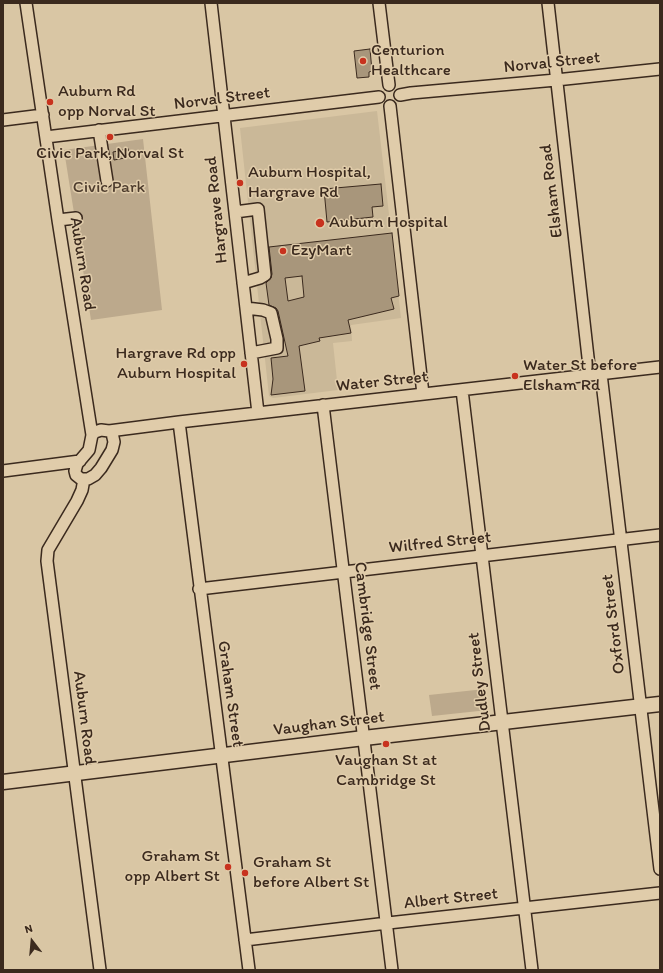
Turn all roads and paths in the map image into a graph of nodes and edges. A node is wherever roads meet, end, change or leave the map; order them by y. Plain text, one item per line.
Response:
1 (26, 3) edge
2 (211, 3) edge
3 (379, 3) edge
4 (548, 3) edge
5 (660, 69) edge
6 (556, 80) junction
7 (388, 85) junction
8 (400, 95) junction
9 (379, 97) junction
10 (390, 106) junction
11 (43, 115) junction
12 (224, 116) junction
13 (3, 120) edge
14 (99, 130) junction
15 (46, 137) junction
16 (106, 181) dead end
17 (235, 212) junction
18 (76, 218) dead end
19 (58, 220) junction
20 (243, 283) junction
21 (246, 308) junction
22 (251, 353) junction
23 (660, 367) edge
24 (595, 375) junction
25 (462, 390) junction
26 (424, 394) junction
27 (323, 405) junction
28 (258, 413) junction
29 (179, 422) junction
30 (108, 431) junction
31 (92, 435) junction
32 (80, 461) junction
33 (3, 471) edge
34 (84, 480) junction
35 (660, 535) edge
36 (621, 539) junction
37 (482, 556) junction
38 (344, 571) junction
39 (199, 589) junction
40 (660, 704) edge
41 (641, 706) junction
42 (502, 722) junction
43 (364, 738) junction
44 (221, 755) junction
45 (74, 774) junction
46 (3, 782) edge
47 (660, 869) edge
48 (660, 893) edge
49 (524, 908) junction
50 (386, 923) junction
51 (245, 940) junction
52 (100, 970) edge
53 (249, 970) edge
54 (392, 970) edge
55 (532, 970) edge

1 - 11 street, Auburn Road
2 - 12 street, Hargrave Road
3 - 7 street
4 - 6 street, Elsham Road
5 - 6 street, Norval Street
6 - 8 street, Norval Street
6 - 24 street, Elsham Road
7 - 8 street
7 - 9 street
8 - 10 street
9 - 10 street
9 - 12 street, Norval Street
10 - 26 street
11 - 13 street
11 - 15 street, Auburn Road
12 - 14 street, Norval Street
12 - 17 street, Hargrave Road
14 - 15 street, Norval Street
14 - 16 street
15 - 19 street, Auburn Road
17 - 20 street, Hargrave Road
17 - 20 street
18 - 19 street
19 - 31 street, Auburn Road
20 - 21 street, Hargrave Road
21 - 22 street, Hargrave Road
21 - 22 street
22 - 28 street, Hargrave Road
23 - 24 street, Water Street
24 - 25 street, Water Street
24 - 36 street, Oxford Street
25 - 26 street, Water Street
25 - 37 street, Dudley Street
26 - 27 street, Water Street
27 - 28 street, Water Street
27 - 38 street, Cambridge Street
28 - 29 street, Water Street
29 - 30 street, Water Street
29 - 39 street, Graham Street
30 - 31 street, Water Street
30 - 34 street
31 - 32 street
32 - 33 street
32 - 34 street
34 - 45 street, Auburn Road
35 - 36 street, Wilfred Street
36 - 37 street, Wilfred Street
36 - 41 street, Oxford Street
37 - 38 street, Wilfred Street
37 - 42 street, Dudley Street
38 - 39 street, Wilfred Street
38 - 43 street, Cambridge Street
39 - 44 street, Graham Street
40 - 41 main road, Vaughan Street
41 - 42 main road, Vaughan Street
41 - 47 street, Oxford Street
42 - 43 main road, Vaughan Street
42 - 49 street, Dudley Street
43 - 44 main road, Vaughan Street
43 - 50 street, Cambridge Street
44 - 45 main road, Vaughan Street
44 - 51 street, Graham Street
45 - 46 main road, Vaughan Street
45 - 52 street, Auburn Road
48 - 49 street, Albert Street
49 - 50 street, Albert Street
49 - 55 street, Dudley Street
50 - 51 street, Albert Street
50 - 54 street, Cambridge Street
51 - 53 street, Graham Street

